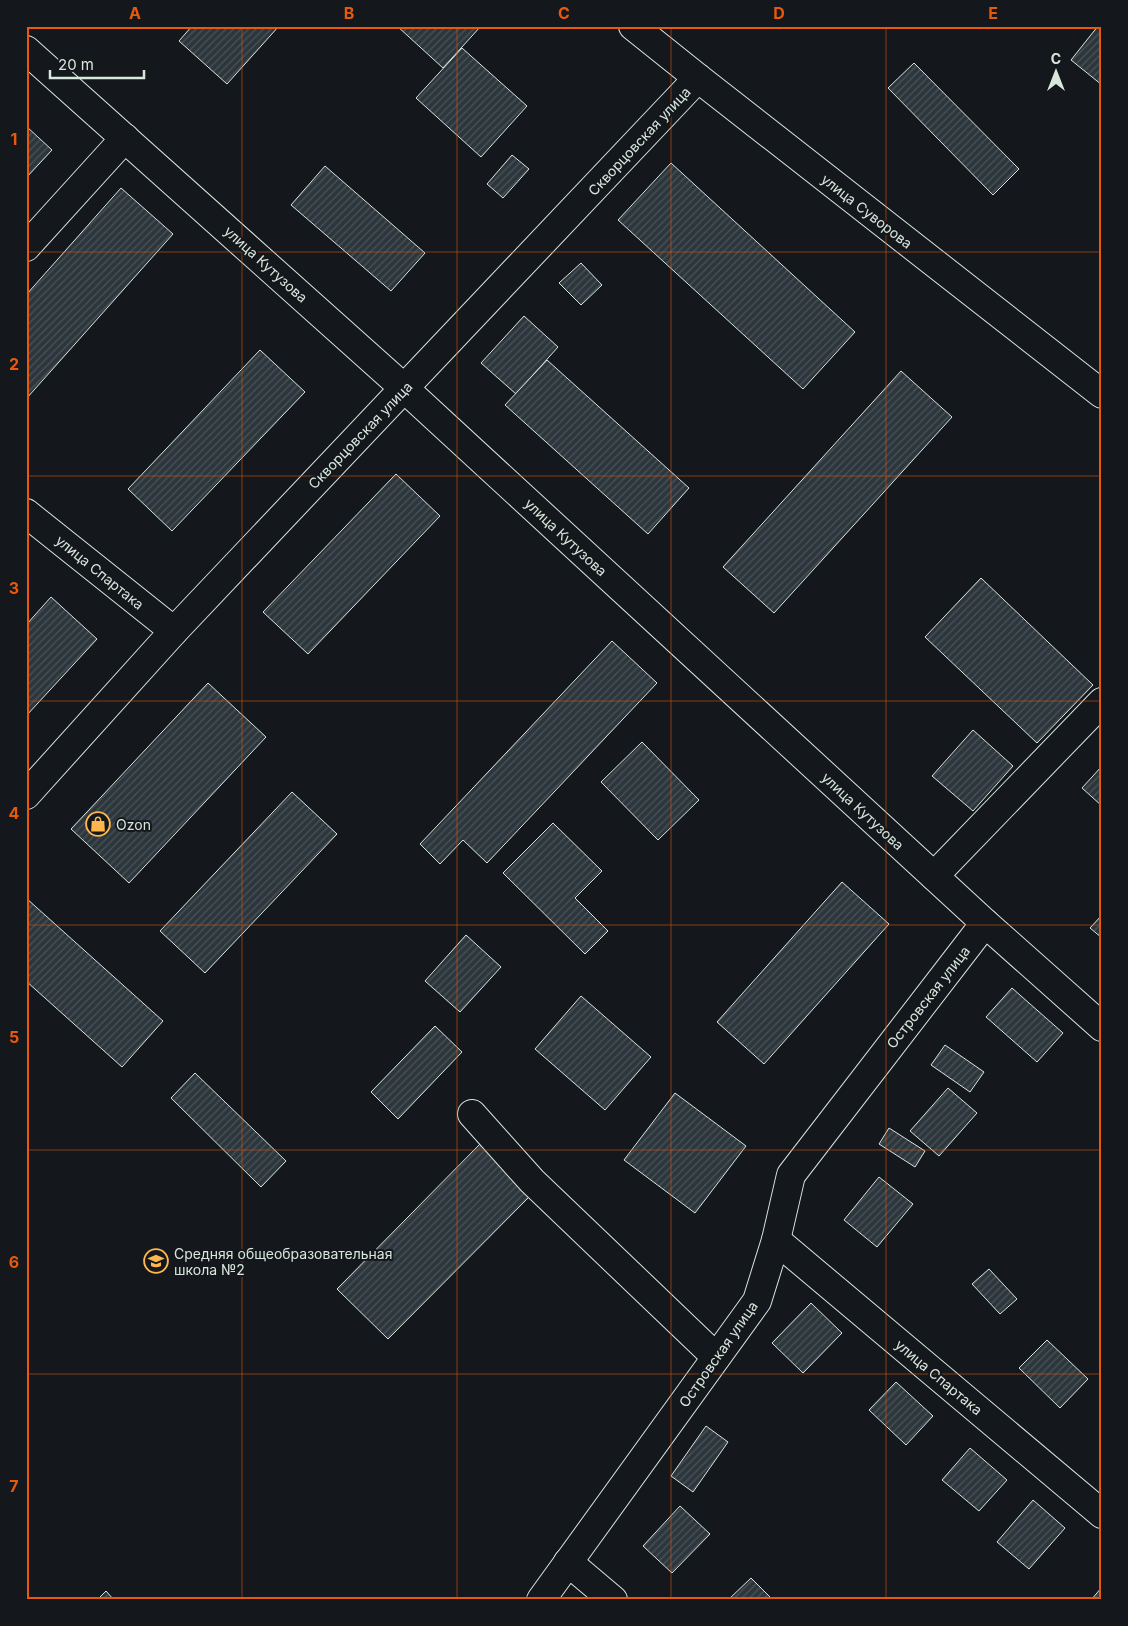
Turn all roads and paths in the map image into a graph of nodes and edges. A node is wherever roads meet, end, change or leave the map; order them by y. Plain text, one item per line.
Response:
1 (633, 26) edge
2 (26, 50) edge
3 (698, 78) junction
4 (125, 138) junction
5 (26, 247) edge
6 (405, 389) junction
7 (1102, 394) edge
8 (26, 513) edge
9 (174, 631) junction
10 (1102, 702) edge
11 (26, 795) edge
12 (934, 876) junction
13 (985, 923) junction
14 (1102, 1026) edge
15 (472, 1114) dead end
16 (776, 1240) junction
17 (716, 1358) junction
18 (1102, 1514) edge
19 (568, 1562) junction
20 (541, 1600) edge
21 (613, 1600) edge

1 - 3 street, улица Суворова
2 - 4 street, улица Кутузова
3 - 6 street, Скворцовская улица
3 - 7 street, улица Суворова
4 - 5 street
4 - 6 street, улица Кутузова
6 - 9 street, Скворцовская улица
6 - 12 street, улица Кутузова
8 - 9 street, улица Спартака
9 - 11 street, Скворцовская улица
10 - 12 street
12 - 13 street, улица Кутузова
13 - 14 street, улица Кутузова
13 - 16 street, Островская улица
15 - 17 street
16 - 17 street, Островская улица
16 - 18 street, улица Спартака
17 - 19 street, Островская улица
19 - 20 street, Островская улица
19 - 21 street

